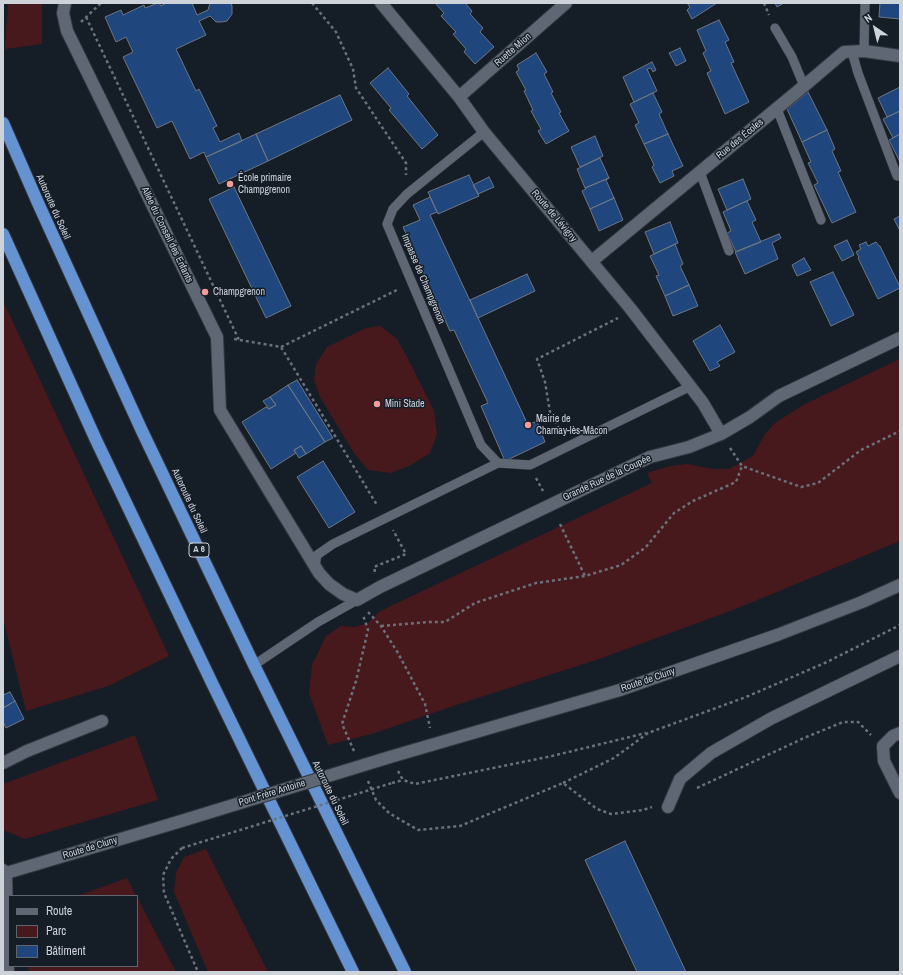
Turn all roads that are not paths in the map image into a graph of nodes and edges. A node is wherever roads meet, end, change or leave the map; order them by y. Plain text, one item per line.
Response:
1 (65, 3) edge
2 (381, 3) edge
3 (566, 3) edge
4 (865, 3) edge
5 (775, 28) dead end
6 (864, 51) junction
7 (852, 52) junction
8 (900, 56) edge
9 (804, 86) junction
10 (460, 97) junction
11 (777, 109) junction
12 (3, 122) edge
13 (484, 132) junction
14 (700, 172) junction
15 (897, 176) dead end
16 (821, 220) dead end
17 (3, 234) edge
18 (729, 251) dead end
19 (592, 261) junction
20 (900, 338) edge
21 (691, 386) junction
22 (720, 434) junction
23 (498, 463) junction
24 (315, 566) junction
25 (900, 585) edge
26 (356, 600) junction
27 (900, 656) edge
28 (254, 665) junction
29 (102, 721) dead end
30 (900, 733) edge
31 (390, 757) joint
32 (3, 763) edge
33 (900, 793) edge
34 (670, 803) road end
35 (178, 822) joint
36 (4, 873) edge
37 (8, 972) edge
38 (353, 972) edge
39 (405, 972) edge

1 - 24 street, Allée du Conseil des Enfants
2 - 10 street, Route de Lévigny
3 - 10 street, Ruette Mion
4 - 6 lane
5 - 9 lane
6 - 7 street, Rue des Écoles
6 - 8 street, Rue des Écoles
7 - 9 street, Rue des Écoles
7 - 15 lane
9 - 11 street, Rue des Écoles
10 - 13 street, Route de Lévigny
11 - 14 street, Rue des Écoles
11 - 16 lane
12 - 28 highway, Autoroute du Soleil / A 6
13 - 19 street, Route de Lévigny
13 - 23 lane, Impasse de Champgrenon
14 - 18 lane
14 - 19 street, Rue des Écoles
17 - 38 highway
19 - 21 street, Route de Lévigny
20 - 22 street, Grande Rue de la Coupée
21 - 22 street, Route de Lévigny
21 - 23 lane
22 - 26 street, Grande Rue de la Coupée
23 - 24 lane
24 - 26 street, Allée du Conseil des Enfants
25 - 31 street, Route de Cluny
26 - 28 lane
27 - 34 street
28 - 39 highway, Autoroute du Soleil / A 6
29 - 32 street
30 - 33 street
31 - 35 street, Pont Frère Antoine, bridge
35 - 36 street, Route de Cluny
36 - 37 street

